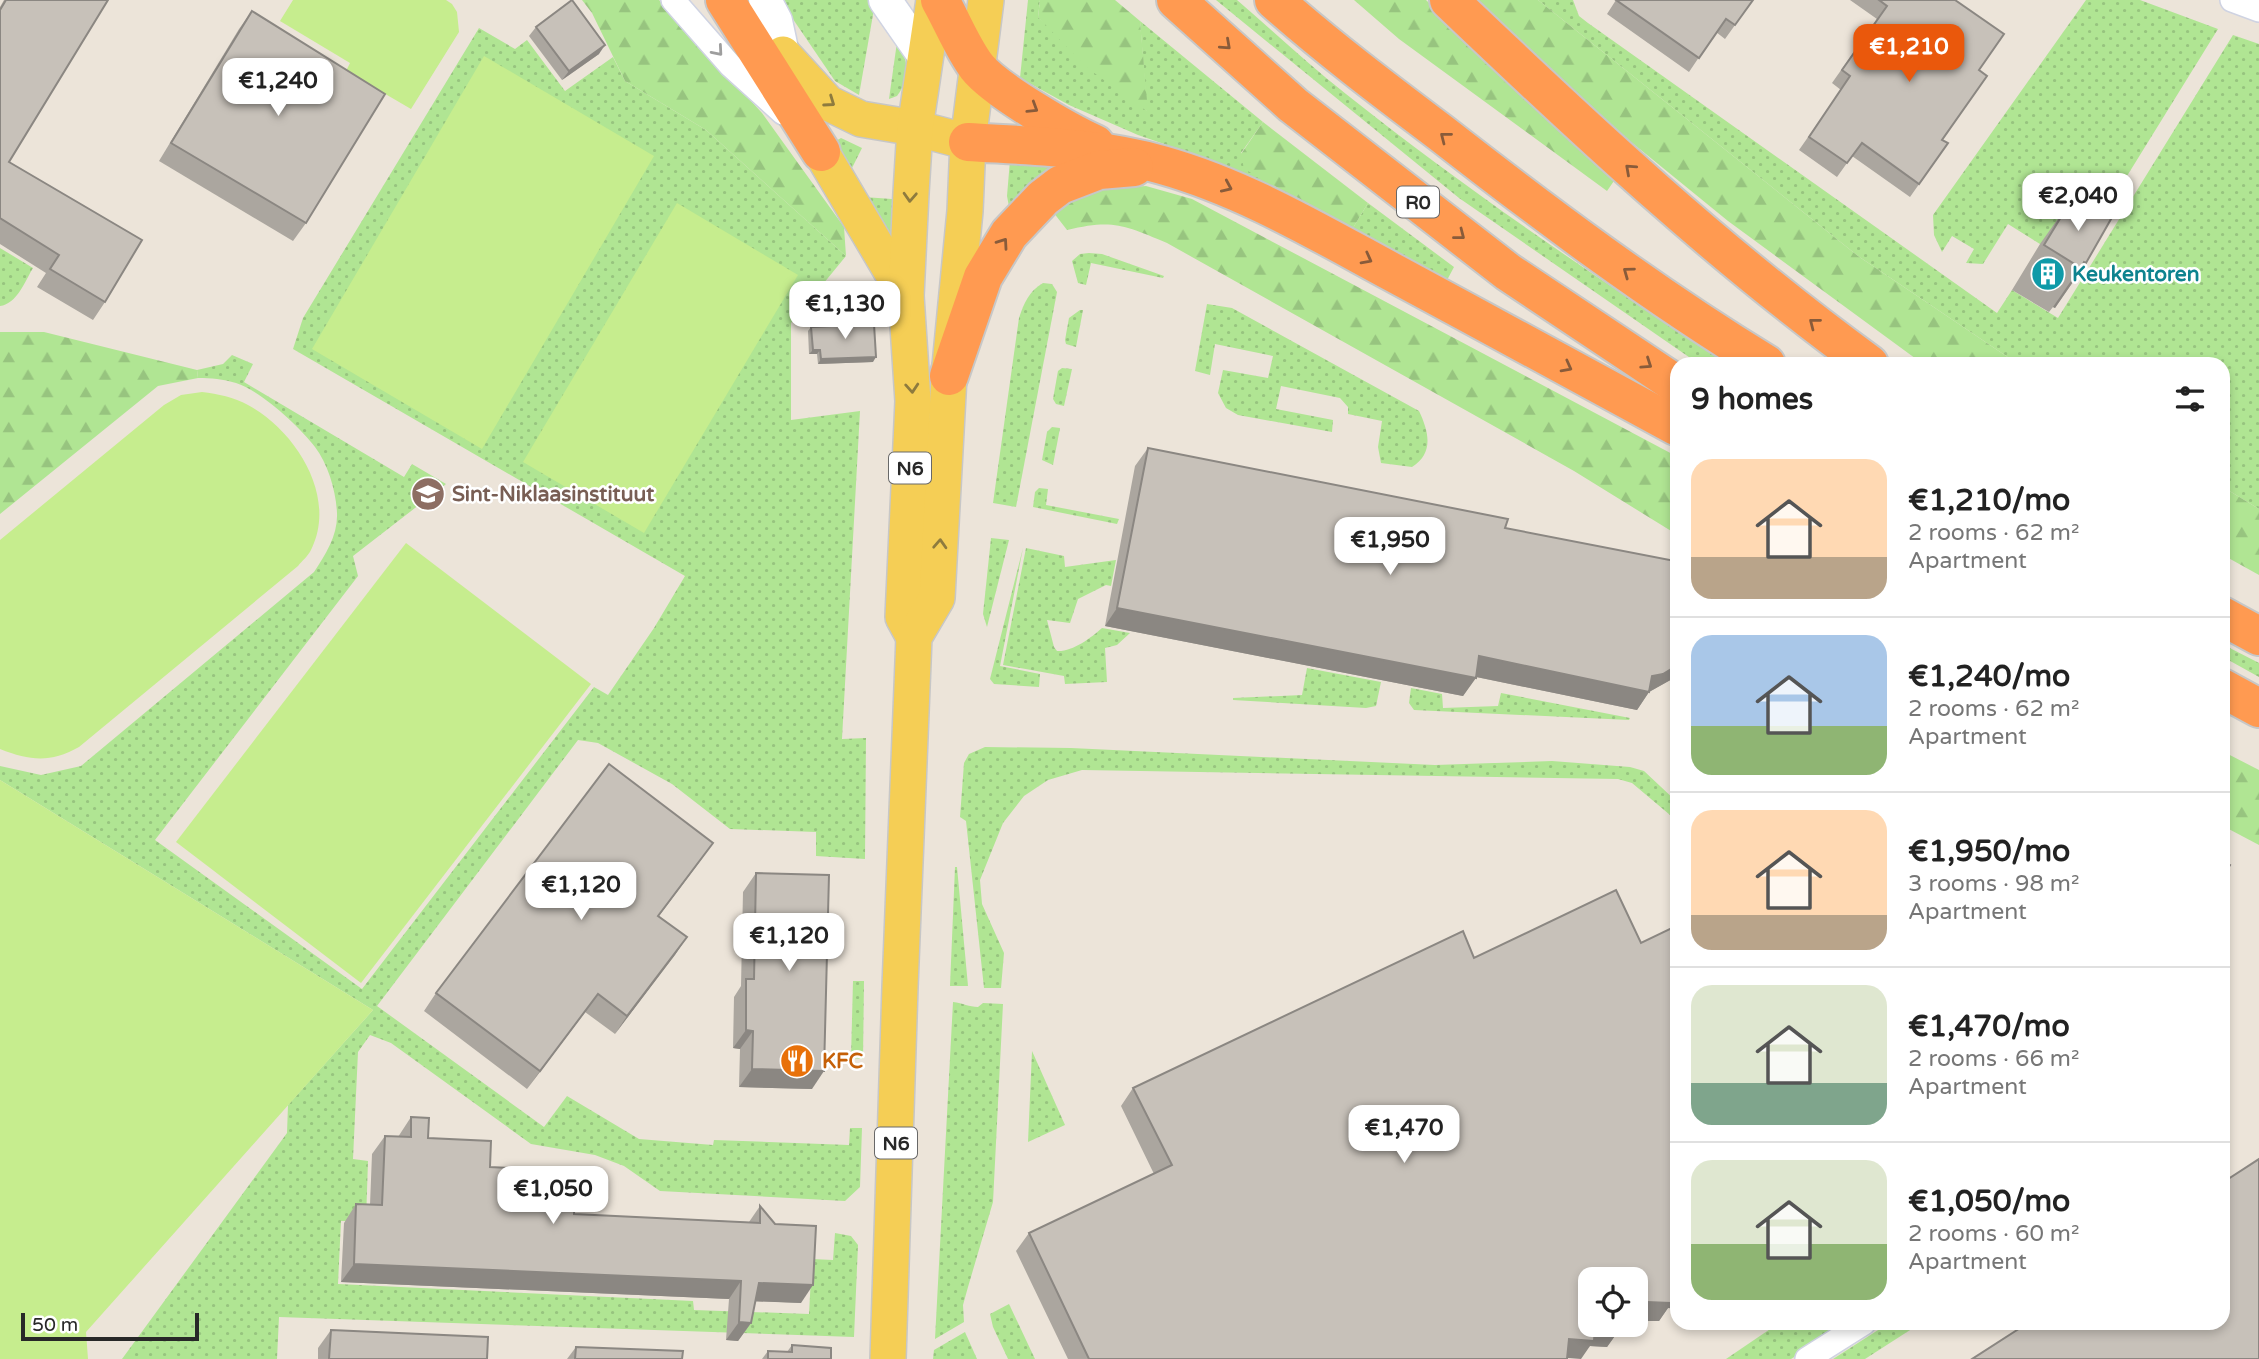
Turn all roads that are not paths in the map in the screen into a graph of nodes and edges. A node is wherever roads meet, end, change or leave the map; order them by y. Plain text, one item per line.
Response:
1 (673, 0) edge
2 (726, 0) edge
3 (765, 0) edge
4 (885, 0) edge
5 (934, 0) edge
6 (940, 0) edge
7 (986, 0) edge
8 (1175, 0) edge
9 (1274, 0) edge
10 (1449, 0) edge
11 (2232, 0) edge
12 (2259, 10) edge
13 (783, 54) junction
14 (924, 56) junction
15 (978, 68) junction
16 (915, 128) junction
17 (970, 131) junction
18 (821, 152) junction
19 (1120, 155) junction
20 (1163, 165) junction
21 (906, 296) junction
22 (1755, 357) edge
23 (1859, 357) edge
24 (949, 376) junction
25 (1670, 380) edge
26 (1670, 423) edge
27 (2230, 614) edge
28 (2244, 628) edge
29 (914, 637) junction
30 (2230, 692) edge
31 (2259, 708) edge
32 (1853, 1330) edge
33 (888, 1359) edge
34 (1807, 1359) edge

1 -> 18 street
2 - 13 highway
2 - 18 highway
3 - 13 street
4 - 14 street
5 - 14 main road, N6
6 - 15 highway
7 - 15 main road, N6
8 -> 25 highway, R0
22 -> 9 highway
23 -> 10 highway
11 - 12 street
13 -> 16 main road
14 - 16 main road, N6
14 - 17 main road
15 - 17 main road, N6
15 -> 19 highway
16 - 17 main road
16 -> 21 main road, N6
17 - 19 highway
17 - 24 main road, N6
18 - 21 main road
19 - 20 highway
24 -> 20 highway
20 -> 26 highway
21 -> 29 main road, N6
29 -> 24 main road, N6
27 - 28 highway
29 - 33 main road, N6
30 - 31 highway
32 - 34 street

